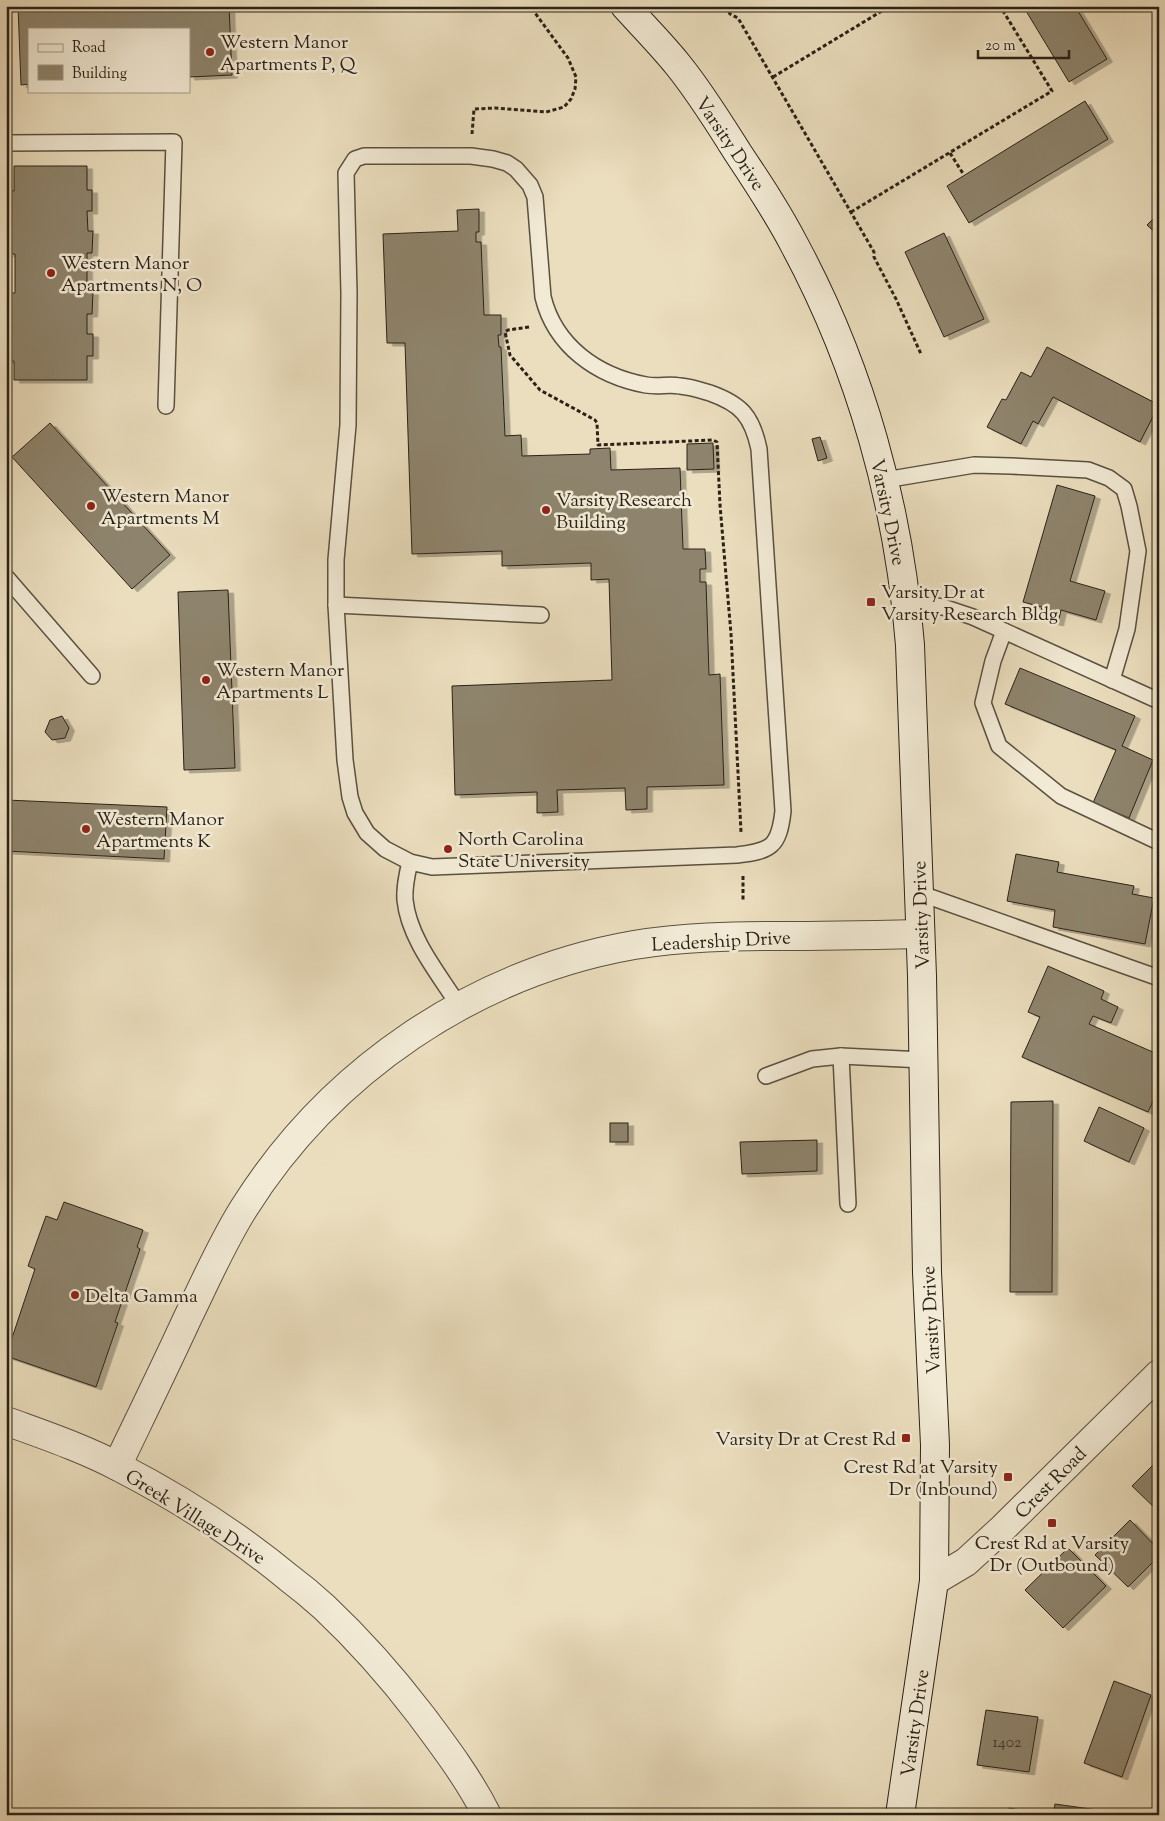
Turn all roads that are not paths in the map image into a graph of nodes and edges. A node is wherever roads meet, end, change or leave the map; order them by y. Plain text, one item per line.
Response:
1 (626, 6) edge
2 (651, 6) edge
3 (679, 66) junction
4 (6, 143) edge
5 (166, 406) dead end
6 (885, 480) junction
7 (6, 577) edge
8 (907, 602) junction
9 (336, 605) junction
10 (541, 615) dead end
11 (1004, 631) junction
12 (92, 676) dead end
13 (1112, 680) junction
14 (1159, 701) edge
15 (1159, 842) edge
16 (410, 862) junction
17 (919, 893) junction
18 (920, 934) junction
19 (1159, 978) edge
20 (460, 1006) junction
21 (841, 1056) junction
22 (923, 1060) junction
23 (766, 1076) dead end
24 (848, 1204) dead end
25 (1159, 1374) edge
26 (6, 1421) edge
27 (117, 1466) junction
28 (934, 1581) junction
29 (487, 1815) edge
30 (900, 1815) edge

1 - 3 street, Varsity Drive
2 - 3 street, Varsity Drive
3 - 6 street, Varsity Drive
4 - 5 lane
6 - 8 street, Varsity Drive
6 - 13 lane
7 - 12 lane
8 - 11 lane
8 - 17 street, Varsity Drive
9 - 10 lane
9 - 16 lane
9 - 16 lane
11 - 13 lane
11 - 15 lane
13 - 14 lane
16 - 20 lane
17 - 18 street, Varsity Drive
17 - 19 lane
18 - 20 street, Leadership Drive
18 - 22 street, Varsity Drive
20 - 27 street, Leadership Drive
21 - 22 lane
21 - 23 lane
21 - 24 lane
22 - 28 street, Varsity Drive
25 - 28 street, Crest Road
26 - 27 street, Greek Village Drive
27 - 29 street, Greek Village Drive
28 - 30 street, Varsity Drive

